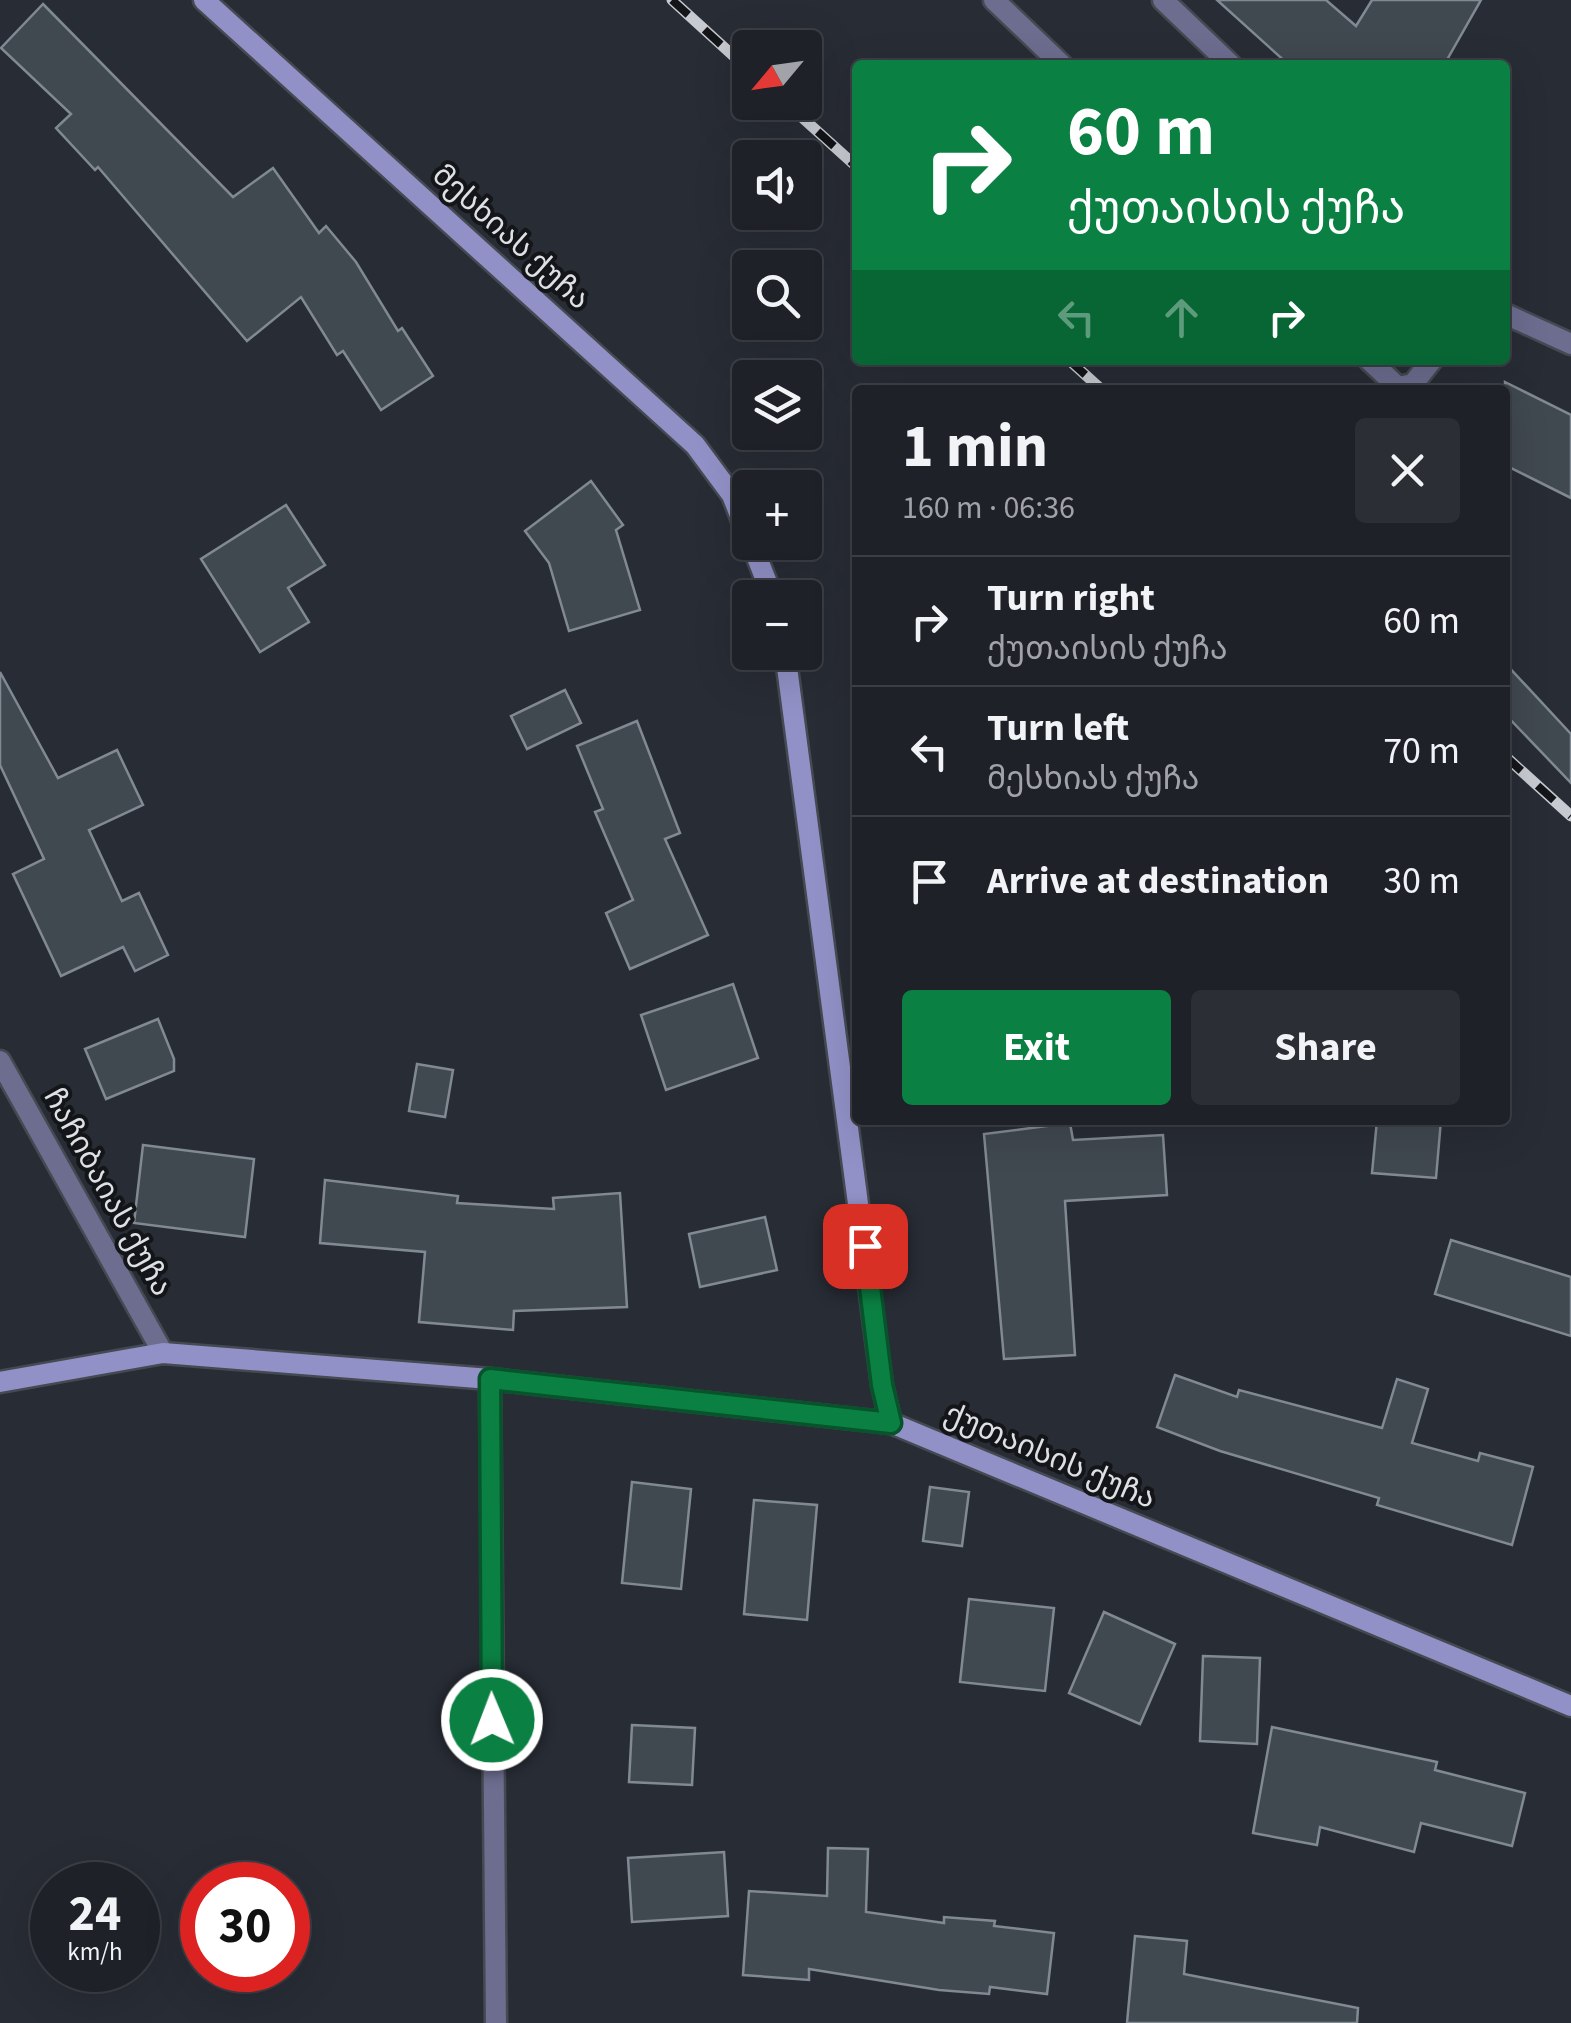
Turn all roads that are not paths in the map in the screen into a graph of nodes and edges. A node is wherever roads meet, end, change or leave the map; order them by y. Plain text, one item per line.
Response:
1 (204, 0) edge
2 (994, 0) edge
3 (1164, 0) edge
4 (1057, 60) edge
5 (1226, 60) edge
6 (1510, 316) edge
7 (1571, 344) edge
8 (1375, 365) edge
9 (1428, 365) edge
10 (1395, 385) edge
11 (1409, 385) edge
12 (732, 495) edge
13 (787, 670) edge
14 (0, 1061) edge
15 (163, 1352) junction
16 (490, 1379) junction
17 (0, 1382) edge
18 (891, 1423) junction
19 (1571, 1706) edge
20 (496, 2023) edge

1 - 12 street, მესხიას ქუჩა
2 - 4 street
3 - 5 street
6 - 7 street
8 - 10 street
9 - 11 street
13 - 18 street
14 - 15 street, ჩაჩიბაიას ქუჩა
15 - 16 street, ქუთაისის ქუჩა
15 - 17 street, ქუთაისის ქუჩა
16 - 18 street, ქუთაისის ქუჩა
16 - 20 street
18 - 19 street, ქუთაისის ქუჩა

